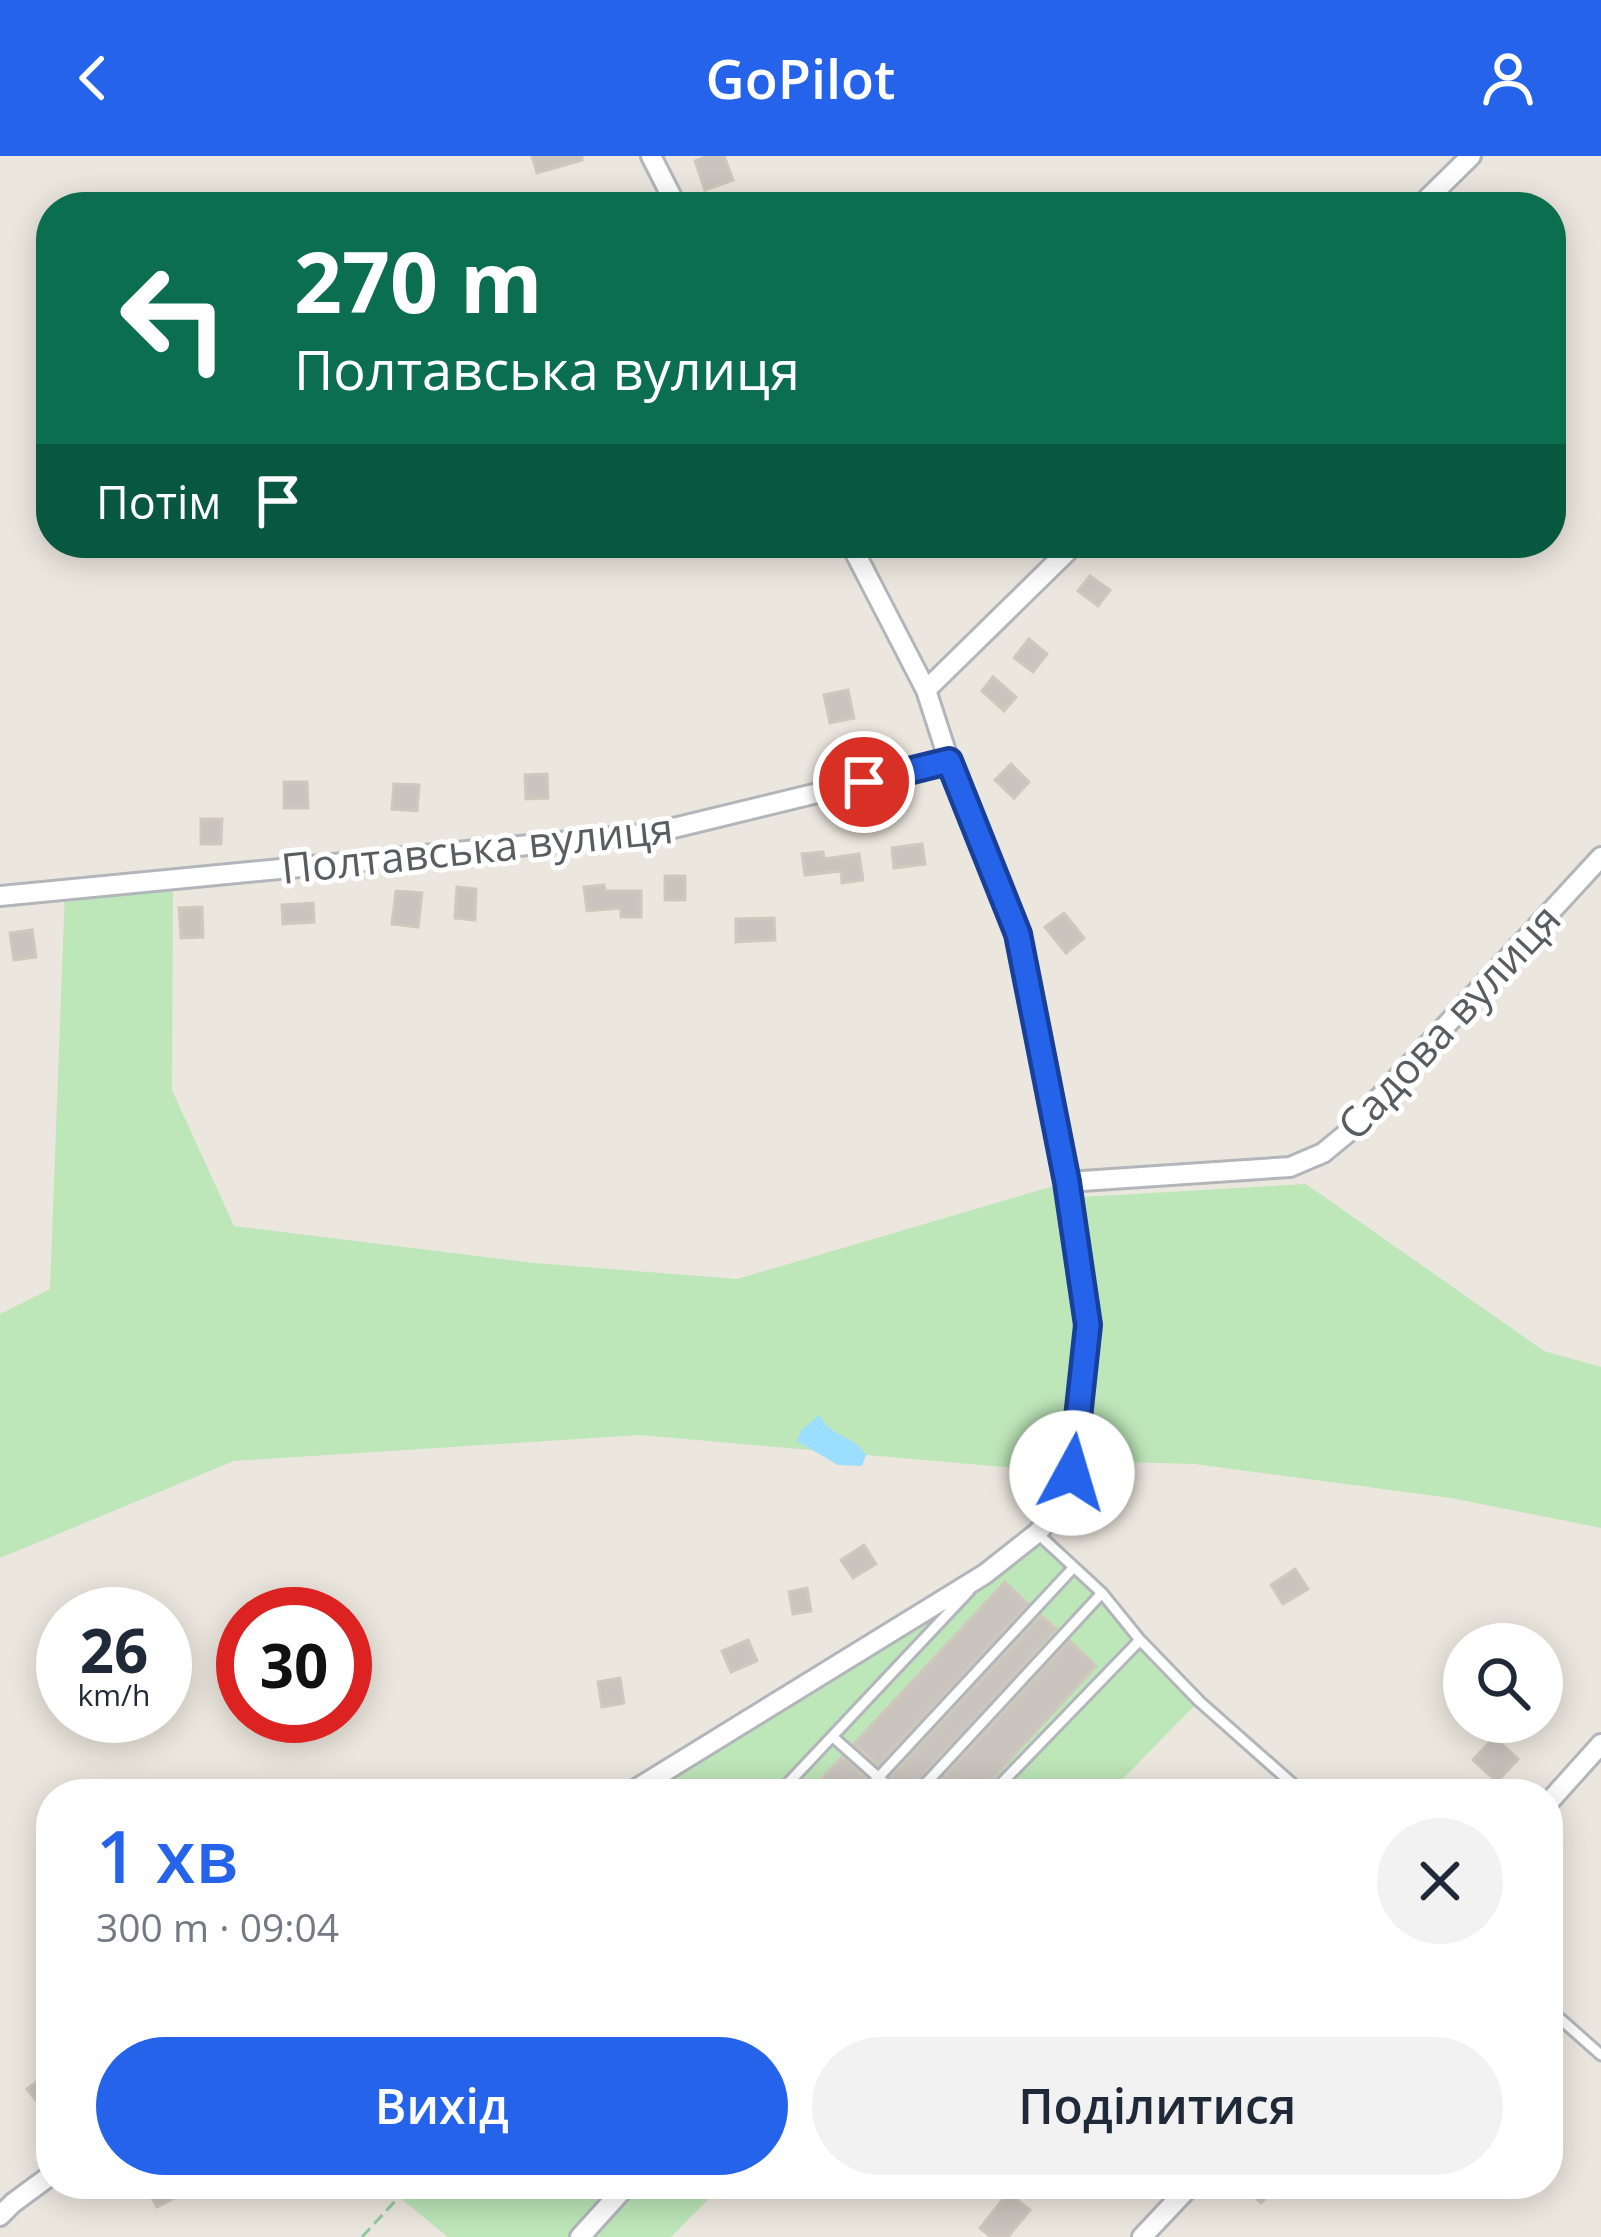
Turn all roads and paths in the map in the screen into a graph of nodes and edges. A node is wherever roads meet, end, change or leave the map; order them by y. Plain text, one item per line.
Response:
1 (651, 156) edge
2 (1472, 156) edge
3 (669, 192) edge
4 (1435, 192) edge
5 (858, 558) edge
6 (1061, 558) edge
7 (926, 690) junction
8 (949, 761) junction
9 (1601, 857) edge
10 (0, 896) edge
11 (1067, 1182) junction
12 (1036, 1533) junction
13 (1074, 1567) junction
14 (985, 1574) junction
15 (1102, 1593) junction
16 (1140, 1640) junction
17 (833, 1737) junction
18 (1601, 1744) edge
19 (880, 1776) junction
20 (652, 1779) edge
21 (792, 1779) edge
22 (877, 1779) edge
23 (883, 1779) edge
24 (930, 1779) edge
25 (1006, 1779) edge
26 (1287, 1779) edge
27 (1563, 1786) edge
28 (1563, 2021) edge
29 (1601, 2055) edge
30 (36, 2186) edge
31 (397, 2199) edge
32 (614, 2199) edge
33 (1178, 2199) edge
34 (0, 2216) edge
35 (362, 2237) edge
36 (580, 2237) edge
37 (1142, 2237) edge

1 - 3 street
2 - 4 street
5 - 7 street
6 - 7 street
7 - 8 street
8 - 10 street, Полтавська вулиця
8 - 11 street
9 - 11 street, Садова вулиця
11 - 12 street
12 - 13 lane
12 - 14 street
13 - 15 lane
13 - 19 lane
14 - 17 lane
14 - 20 street
15 - 16 lane
15 - 24 lane
16 - 25 lane
16 - 26 lane
17 - 19 lane
17 - 21 lane
18 - 27 street
19 - 22 lane
19 - 23 lane
28 - 29 lane
30 - 34 street
31 - 35 path
32 - 36 street
33 - 37 street

